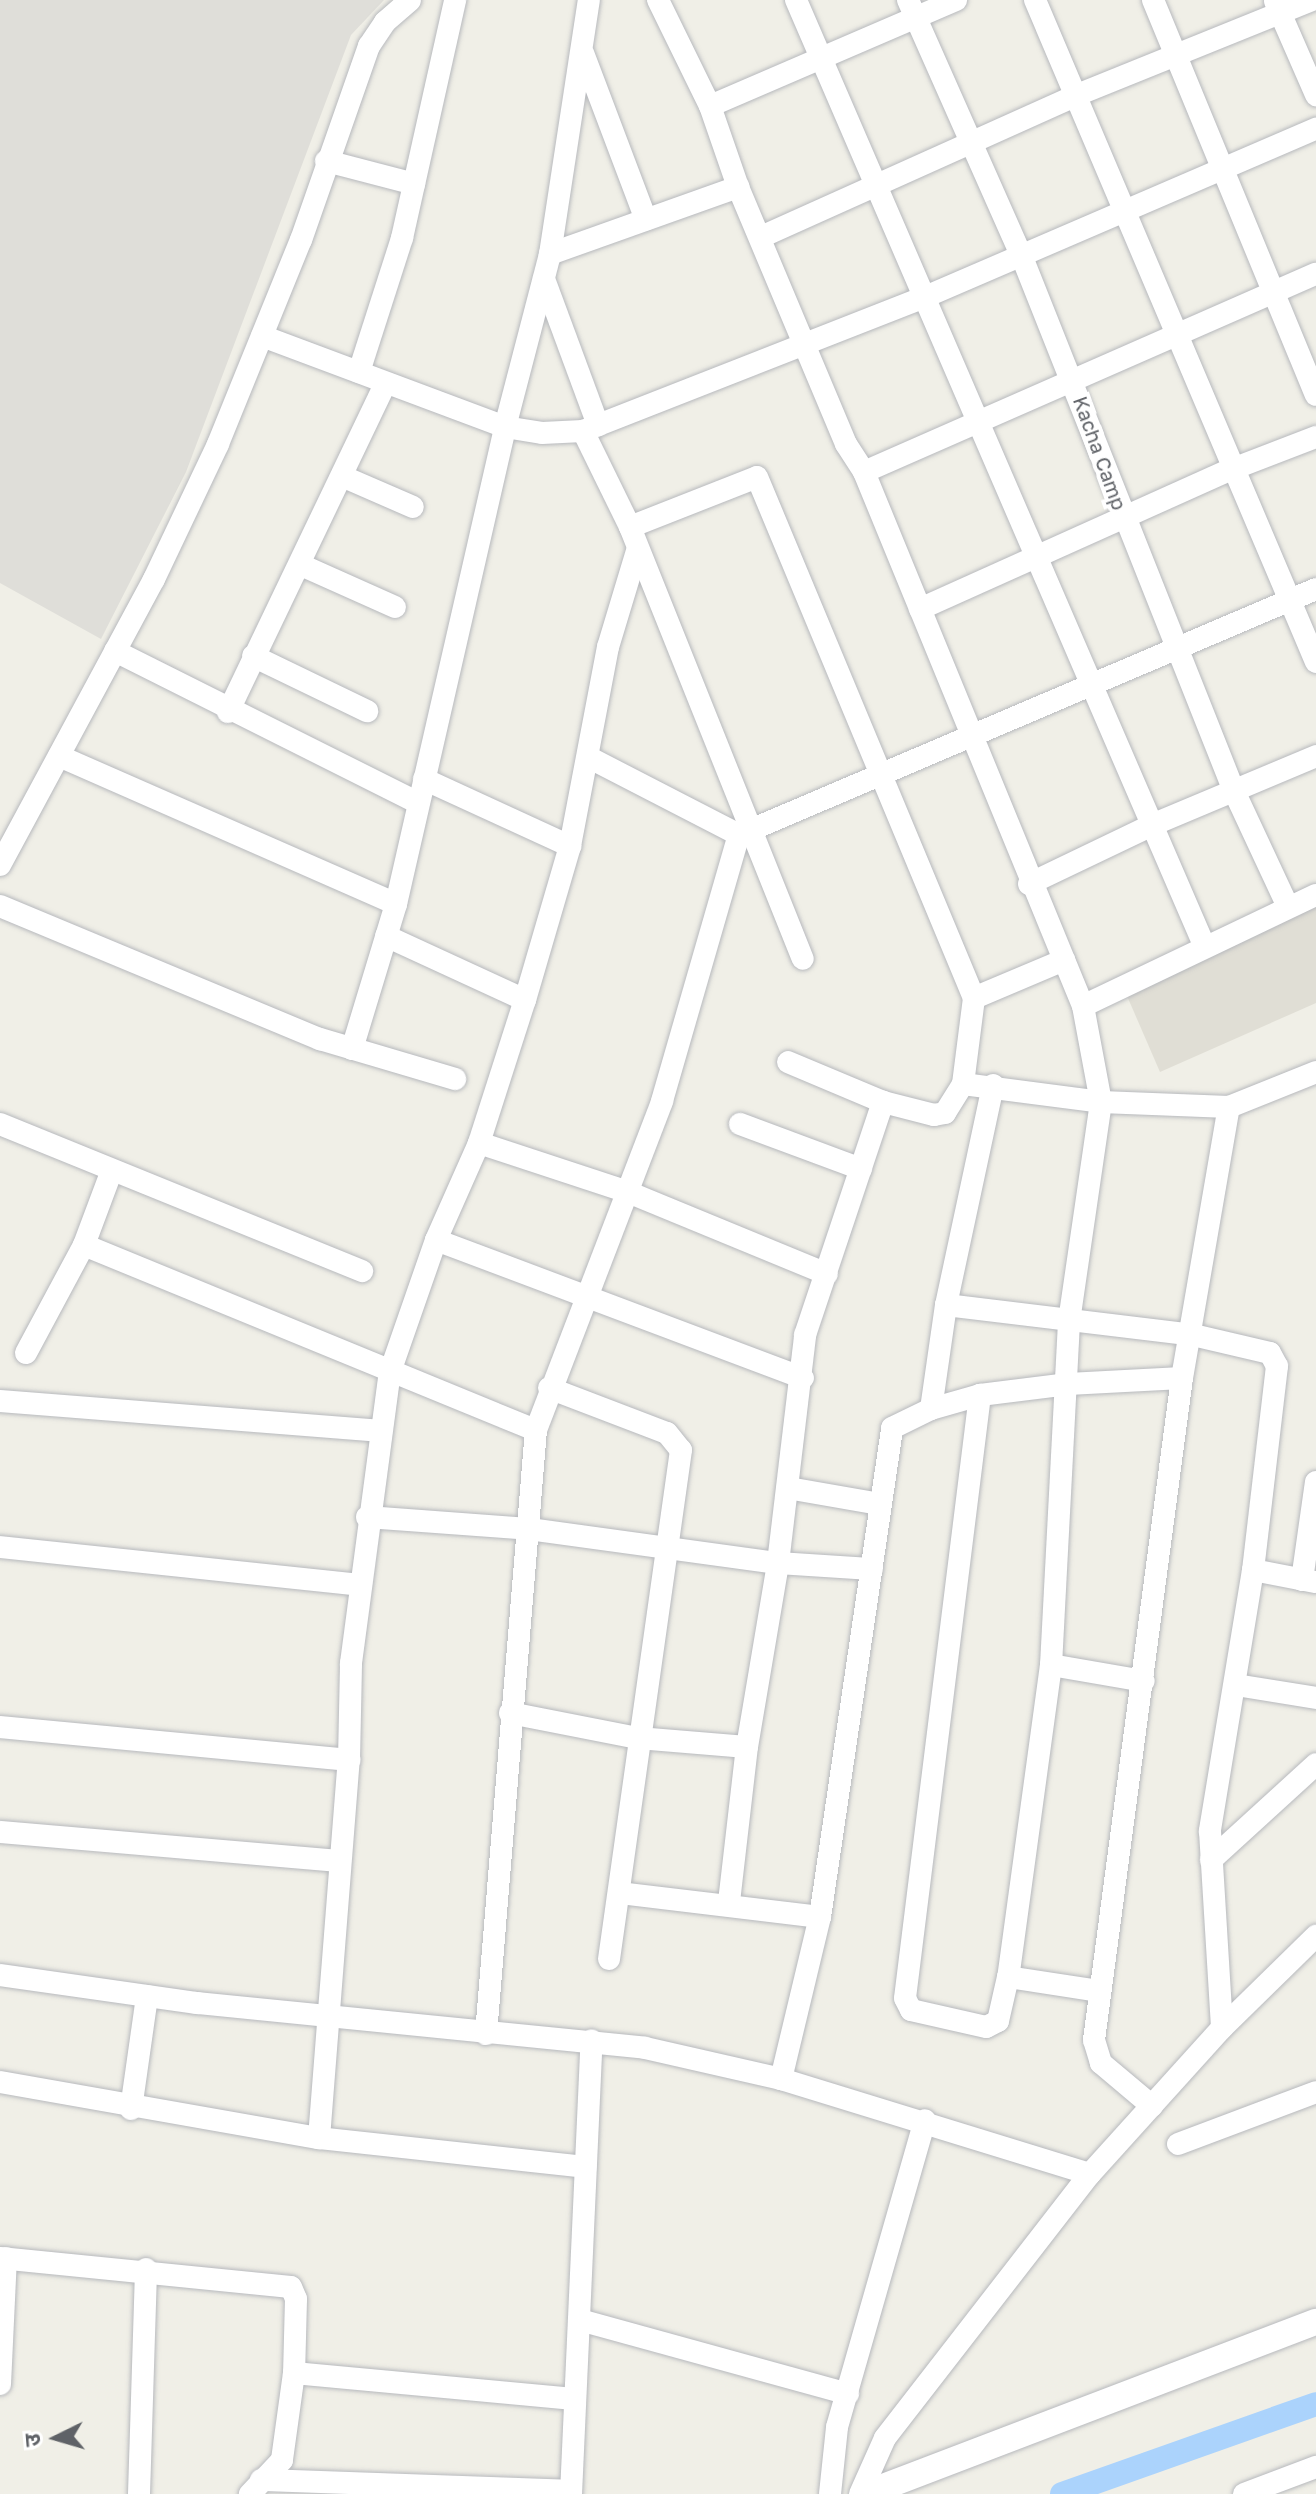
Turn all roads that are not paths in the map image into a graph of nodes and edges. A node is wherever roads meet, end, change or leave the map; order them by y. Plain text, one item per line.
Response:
1 (410, 0) edge
2 (455, 0) edge
3 (589, 0) edge
4 (658, 0) edge
5 (796, 0) edge
6 (956, 0) edge
7 (1035, 0) edge
8 (1153, 0) edge
9 (1312, 0) edge
10 (1278, 6) edge
11 (913, 10) edge
12 (582, 48) junction
13 (1178, 55) junction
14 (824, 60) junction
15 (1077, 95) junction
16 (1316, 95) edge
17 (710, 106) junction
18 (1316, 129) edge
19 (973, 144) junction
20 (326, 161) junction
21 (1224, 169) junction
22 (414, 184) junction
23 (878, 184) junction
24 (738, 187) junction
25 (1123, 213) junction
26 (646, 220) junction
27 (761, 237) junction
28 (550, 254) junction
29 (1022, 257) junction
30 (1316, 274) edge
31 (544, 279) junction
32 (1274, 292) junction
33 (925, 297) junction
34 (262, 336) junction
35 (1174, 337) junction
36 (808, 345) junction
37 (359, 372) junction
38 (1073, 379) junction
39 (385, 384) junction
40 (1316, 395) edge
41 (977, 418) junction
42 (505, 427) junction
43 (591, 428) junction
44 (1316, 437) edge
45 (1230, 470) junction
46 (864, 472) junction
47 (344, 477) junction
48 (413, 507) dead end
49 (1123, 519) junction
50 (630, 527) junction
51 (637, 551) junction
52 (1037, 556) junction
53 (301, 565) junction
54 (1316, 589) edge
55 (1290, 599) junction
56 (395, 607) dead end
57 (920, 609) junction
58 (115, 651) junction
59 (1179, 651) junction
60 (253, 656) junction
61 (1316, 662) edge
62 (1092, 685) junction
63 (367, 711) dead end
64 (228, 712) junction
65 (970, 736) junction
66 (59, 756) junction
67 (1316, 756) edge
68 (590, 758) junction
69 (884, 776) junction
70 (424, 779) junction
71 (1234, 791) junction
72 (418, 803) junction
73 (1152, 825) junction
74 (745, 830) junction
75 (570, 846) junction
76 (0, 865) edge
77 (1029, 884) junction
78 (1316, 895) edge
79 (396, 904) junction
80 (0, 906) edge
81 (1288, 907) junction
82 (386, 936) junction
83 (1204, 945) junction
84 (803, 959) dead end
85 (1064, 960) junction
86 (974, 998) junction
87 (525, 1000) junction
88 (1083, 1006) junction
89 (352, 1049) junction
90 (788, 1062) dead end
91 (1316, 1072) edge
92 (455, 1079) dead end
93 (963, 1084) junction
94 (993, 1085) junction
95 (883, 1102) junction
96 (1101, 1102) junction
97 (1229, 1107) junction
98 (0, 1124) edge
99 (740, 1124) dead end
100 (479, 1143) junction
101 (861, 1169) junction
102 (112, 1170) junction
103 (628, 1192) junction
104 (436, 1240) junction
105 (84, 1245) junction
106 (362, 1271) dead end
107 (827, 1274) junction
108 (586, 1296) junction
109 (946, 1305) junction
110 (1069, 1322) junction
111 (1193, 1335) junction
112 (26, 1353) dead end
113 (390, 1372) junction
114 (803, 1378) junction
115 (1182, 1378) junction
116 (1068, 1384) junction
117 (549, 1388) junction
118 (980, 1395) junction
119 (0, 1401) edge
120 (931, 1409) junction
121 (536, 1430) junction
122 (379, 1431) junction
123 (1316, 1482) edge
124 (788, 1488) junction
125 (880, 1504) junction
126 (367, 1517) junction
127 (529, 1529) junction
128 (0, 1547) edge
129 (664, 1547) junction
130 (778, 1563) junction
131 (872, 1569) junction
132 (1253, 1570) junction
133 (1309, 1581) edge
134 (361, 1585) junction
135 (1051, 1665) junction
136 (1144, 1681) junction
137 (1236, 1685) junction
138 (1316, 1698) edge
139 (510, 1713) junction
140 (0, 1727) edge
141 (638, 1738) junction
142 (747, 1747) junction
143 (349, 1760) junction
144 (1316, 1764) edge
145 (0, 1832) edge
146 (1211, 1860) junction
147 (340, 1861) junction
148 (619, 1893) junction
149 (729, 1902) junction
150 (820, 1917) junction
151 (1316, 1936) edge
152 (609, 1959) dead end
153 (0, 1975) edge
154 (1008, 1977) junction
155 (1100, 1991) junction
156 (147, 1996) junction
157 (330, 2015) junction
158 (1222, 2028) junction
159 (486, 2034) junction
160 (592, 2040) junction
161 (781, 2079) junction
162 (0, 2082) edge
163 (1316, 2092) edge
164 (1152, 2106) junction
165 (131, 2109) junction
166 (925, 2120) junction
167 (319, 2138) junction
168 (1178, 2144) dead end
169 (585, 2167) junction
170 (1090, 2174) junction
171 (3, 2258) edge
172 (146, 2269) junction
173 (580, 2320) junction
174 (1316, 2322) edge
175 (294, 2373) junction
176 (0, 2384) edge
177 (848, 2394) junction
178 (574, 2399) junction
179 (1316, 2467) edge
180 (256, 2487) edge
181 (571, 2492) edge
182 (1249, 2493) edge
183 (139, 2494) edge
184 (830, 2494) edge
185 (862, 2494) edge

1 - 20 street
2 - 22 street
3 - 12 street
4 - 17 street
5 - 14 street
6 - 11 street
7 - 15 street
8 - 13 street
9 - 10 street
10 - 13 street
10 - 16 street
11 - 14 street
11 - 19 street, Kacha Camp
12 - 26 street
12 - 28 street
13 - 15 street
13 - 21 street
14 - 17 street
14 - 23 street
15 - 19 street
15 - 25 street
17 - 24 street
18 - 21 street
19 - 23 street
19 - 29 street, Kacha Camp
20 - 22 street
20 - 34 street
21 - 25 street
21 - 32 street
22 - 37 street
23 - 27 street
23 - 33 street
24 - 26 street
24 - 27 street
25 - 29 street
25 - 35 street
26 - 28 street
27 - 36 street
28 - 31 street
29 - 33 street
29 - 38 street, Kacha Camp
30 - 32 street
31 - 42 street
31 - 43 street
32 - 35 street
32 - 40 street
33 - 36 street
33 - 41 street
34 - 37 street
34 - 58 street
35 - 38 street
35 - 45 street
36 - 43 street
36 - 46 street
37 - 39 street
38 - 41 street
38 - 49 street, Kacha Camp
39 - 42 street
39 - 47 street
41 - 46 street
41 - 52 street
42 - 43 street
42 - 70 street
43 - 50 street
44 - 45 street
45 - 49 street
45 - 55 street
46 - 57 street
47 - 48 street
47 - 53 street
49 - 52 street
49 - 59 street, Kacha Camp
50 - 51 street
50 - 69 street
51 - 68 street
51 - 74 street
52 - 57 street
52 - 62 street
53 - 56 street
53 - 60 street
54 - 55 street
55 - 59 street
55 - 61 street
57 - 65 street
58 - 64 street
58 - 66 street
59 - 62 street
59 - 71 street, Kacha Camp
60 - 63 street
60 - 64 street
62 - 65 street
62 - 73 street
64 - 72 street
65 - 69 street
65 - 77 street
66 - 76 street
66 - 79 street
67 - 71 street
68 - 74 street
68 - 75 street
69 - 74 street
69 - 86 street
70 - 72 street
70 - 75 street
71 - 73 street
71 - 81 street, Kacha Camp
72 - 79 street
73 - 77 street
73 - 83 street
74 - 84 street
74 - 103 street
75 - 87 street
77 - 85 street
78 - 81 street
79 - 82 street
80 - 89 street
81 - 83 street
82 - 87 street
82 - 89 street
83 - 88 street
85 - 86 street
85 - 88 street
86 - 93 street
87 - 100 street
88 - 96 street
89 - 92 street
90 - 95 street
91 - 97 street
93 - 94 street
93 - 95 street
94 - 96 street
94 - 109 street
95 - 101 street
96 - 97 street
96 - 110 street
97 - 111 street
98 - 102 street
99 - 101 street
100 - 103 street
100 - 104 street
101 - 107 street
102 - 105 street
102 - 106 street
103 - 107 street
103 - 108 street
104 - 108 street
104 - 113 street
105 - 112 street
105 - 113 street
107 - 114 street
108 - 114 street
108 - 117 street
109 - 110 street
109 - 120 street
110 - 111 street
110 - 116 street
111 - 115 street
111 - 132 street
113 - 121 street
113 - 122 street
114 - 124 street
115 - 116 street
115 - 136 street
116 - 118 street
116 - 135 street
117 - 121 street
117 - 129 street
118 - 120 street
118 - 154 street
119 - 122 street
120 - 125 street
121 - 127 street
122 - 126 street
123 - 133 street
124 - 125 street
124 - 130 street
125 - 131 street
126 - 127 street
126 - 134 street
127 - 129 street
127 - 139 street
128 - 134 street
129 - 130 street
129 - 141 street
130 - 131 street
130 - 142 street
131 - 150 street
132 - 133 street
132 - 137 street
134 - 143 street
135 - 136 street
135 - 154 street
136 - 155 street
137 - 138 street
137 - 146 street
139 - 141 street
139 - 159 street
140 - 143 street
141 - 142 street
141 - 148 street
142 - 149 street
143 - 147 street
144 - 146 street
145 - 147 street
146 - 158 street
147 - 157 street
148 - 149 street
148 - 152 street
149 - 150 street
150 - 161 street
151 - 158 street
153 - 156 street
154 - 155 street
155 - 164 street
156 - 157 street
156 - 165 street
157 - 159 street
157 - 167 street
158 - 164 street
159 - 160 street
160 - 161 street
160 - 169 street
161 - 166 street
162 - 165 street
163 - 168 street
164 - 170 street
165 - 167 street
166 - 170 street
166 - 177 street
167 - 169 street
169 - 173 street
170 - 185 street
171 - 172 street
171 - 176 street
172 - 175 street
172 - 183 street
173 - 177 street
173 - 178 street
174 - 185 street
175 - 178 street
175 - 180 street
177 - 184 street
178 - 181 street
179 - 182 street
180 - 181 street

